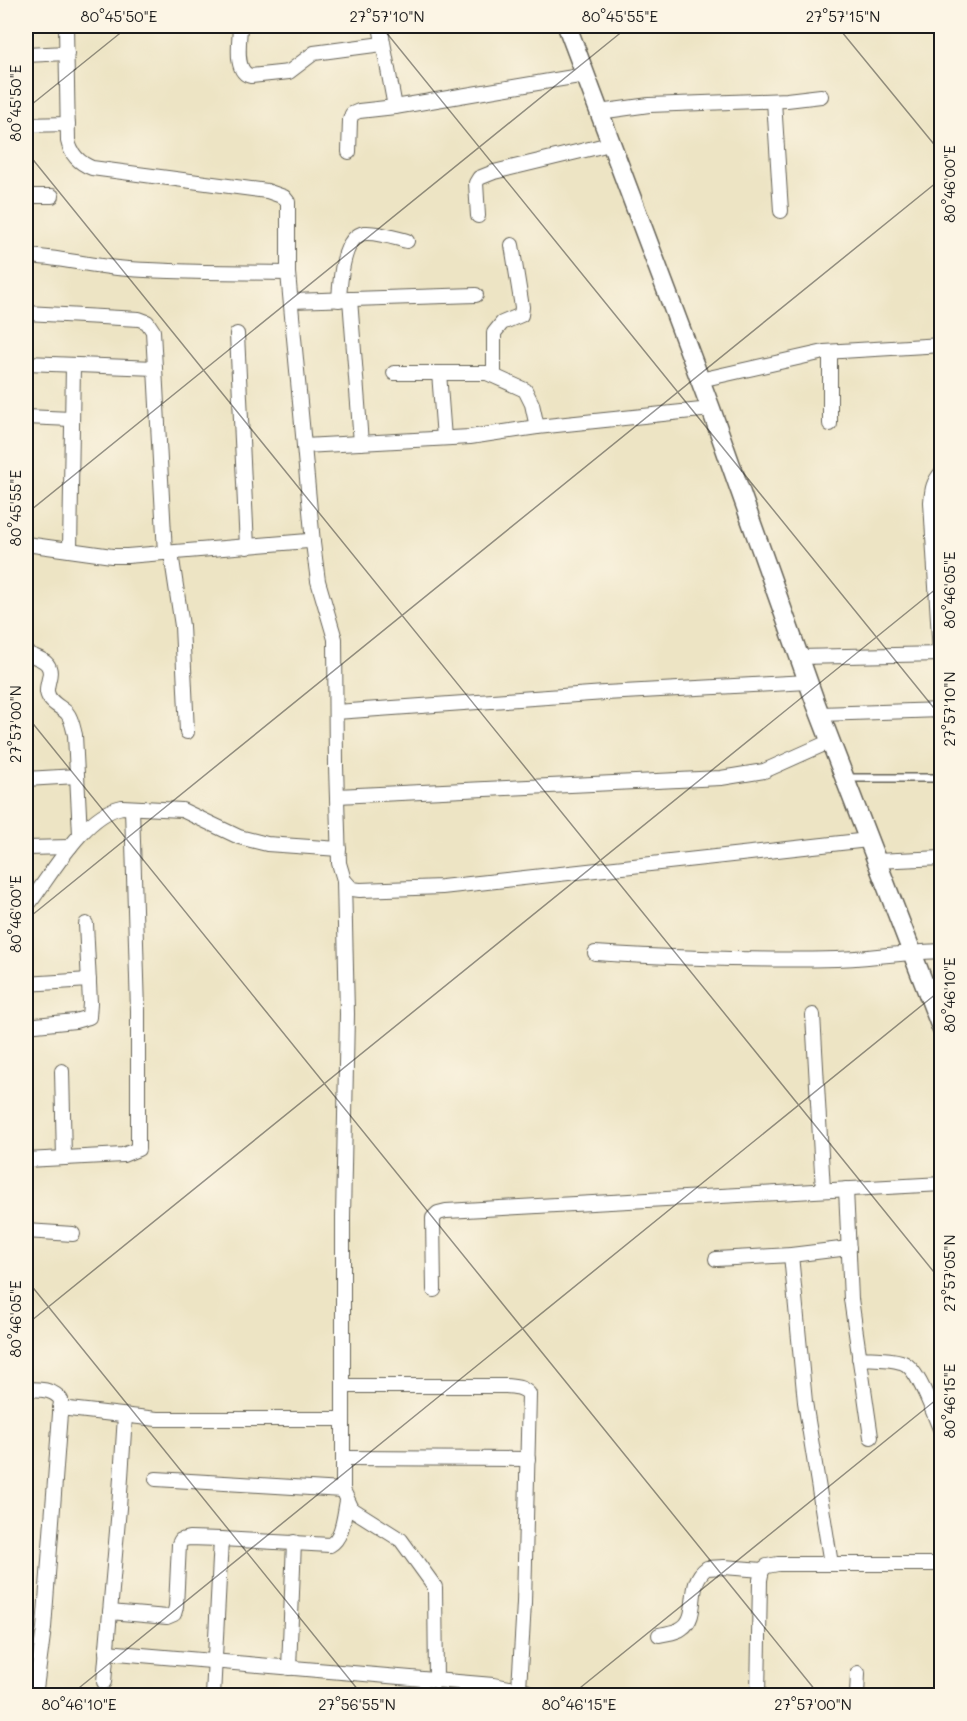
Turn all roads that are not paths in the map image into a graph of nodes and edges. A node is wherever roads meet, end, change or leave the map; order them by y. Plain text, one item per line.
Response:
1 (66, 26) edge
2 (240, 26) edge
3 (380, 26) edge
4 (567, 26) edge
5 (382, 44) junction
6 (67, 53) junction
7 (26, 55) edge
8 (585, 75) junction
9 (821, 96) dead end
10 (774, 101) junction
11 (395, 107) junction
12 (598, 112) junction
13 (68, 124) junction
14 (26, 125) edge
15 (610, 144) junction
16 (349, 152) dead end
17 (26, 196) edge
18 (52, 196) dead end
19 (781, 211) dead end
20 (478, 216) dead end
21 (407, 241) dead end
22 (512, 245) dead end
23 (26, 256) edge
24 (288, 273) junction
25 (476, 295) dead end
26 (345, 300) junction
27 (291, 301) junction
28 (26, 312) edge
29 (237, 333) dead end
30 (942, 345) edge
31 (830, 352) junction
32 (26, 363) edge
33 (73, 365) junction
34 (155, 368) junction
35 (394, 373) dead end
36 (439, 373) junction
37 (494, 375) junction
38 (700, 380) junction
39 (711, 409) junction
40 (26, 417) edge
41 (71, 419) junction
42 (830, 424) dead end
43 (537, 427) junction
44 (444, 438) junction
45 (361, 442) junction
46 (304, 446) junction
47 (942, 472) edge
48 (313, 543) junction
49 (26, 544) edge
50 (247, 547) junction
51 (70, 550) junction
52 (168, 553) junction
53 (26, 653) edge
54 (941, 654) edge
55 (799, 657) junction
56 (808, 682) junction
57 (942, 710) edge
58 (336, 711) junction
59 (820, 714) junction
60 (187, 732) dead end
61 (831, 741) junction
62 (77, 777) junction
63 (845, 778) junction
64 (942, 778) edge
65 (26, 779) edge
66 (337, 796) junction
67 (132, 808) junction
68 (80, 834) junction
69 (868, 840) junction
70 (70, 847) junction
71 (26, 848) edge
72 (339, 849) junction
73 (942, 858) edge
74 (876, 861) junction
75 (344, 879) junction
76 (26, 905) edge
77 (86, 924) dead end
78 (942, 951) edge
79 (911, 952) junction
80 (595, 953) dead end
81 (89, 980) junction
82 (26, 984) edge
83 (934, 994) edge
84 (813, 1015) dead end
85 (26, 1026) edge
86 (942, 1030) edge
87 (62, 1071) dead end
88 (63, 1158) junction
89 (26, 1160) edge
90 (942, 1184) edge
91 (846, 1189) junction
92 (823, 1190) junction
93 (26, 1231) edge
94 (73, 1234) dead end
95 (849, 1248) junction
96 (791, 1255) junction
97 (716, 1259) dead end
98 (434, 1290) dead end
99 (859, 1358) junction
100 (343, 1386) junction
101 (26, 1389) edge
102 (60, 1408) junction
103 (125, 1416) junction
104 (342, 1419) junction
105 (942, 1433) edge
106 (871, 1437) dead end
107 (344, 1458) junction
108 (528, 1459) junction
109 (156, 1479) dead end
110 (345, 1496) junction
111 (221, 1539) junction
112 (294, 1542) junction
113 (831, 1564) junction
114 (942, 1564) edge
115 (762, 1570) junction
116 (110, 1612) junction
117 (659, 1635) dead end
118 (106, 1652) junction
119 (215, 1662) junction
120 (289, 1668) junction
121 (858, 1673) dead end
122 (436, 1681) junction
123 (104, 1682) dead end
124 (526, 1692) edge
125 (35, 1695) edge
126 (213, 1695) edge
127 (758, 1695) edge
128 (858, 1695) edge

1 - 6 street
2 - 5 street
3 - 5 street
4 - 8 street
5 - 11 street
6 - 7 street
6 - 13 street
8 - 11 street
8 - 12 street
9 - 10 street
10 - 12 street
10 - 19 street
11 - 16 street
12 - 15 street
13 - 14 street
13 - 24 street
15 - 20 street
15 - 38 street
17 - 18 street
21 - 26 street
22 - 37 street
23 - 24 street
24 - 27 street
25 - 26 street
26 - 27 street
26 - 45 street
27 - 46 street
28 - 34 street
29 - 50 street
30 - 31 street
31 - 38 street
31 - 42 street
32 - 33 street
33 - 34 street
33 - 41 street
34 - 52 street
35 - 36 street
36 - 37 street
36 - 44 street
37 - 43 street
38 - 39 street
39 - 43 street
39 - 55 street
40 - 41 street
41 - 51 street
43 - 44 street
44 - 45 street
45 - 46 street
46 - 48 street
47 - 54 street
48 - 50 street
48 - 58 street
49 - 51 street
50 - 52 street
51 - 52 street
52 - 60 street
53 - 62 street
54 - 55 street
55 - 56 street
56 - 58 street
56 - 59 street
57 - 59 street
58 - 66 street
59 - 61 street
61 - 63 street
61 - 66 street
62 - 65 street
62 - 68 street
63 - 64 lane
63 - 69 street
66 - 72 street
67 - 68 street
67 - 72 street
67 - 88 street
68 - 70 street
69 - 74 street
69 - 75 street
70 - 71 street
70 - 76 street
72 - 75 street
73 - 74 street
74 - 79 street
75 - 100 street
77 - 81 street
78 - 79 street
79 - 80 street
79 - 83 street
81 - 82 street
81 - 85 street
83 - 86 street
84 - 92 street
87 - 88 street
88 - 89 street
90 - 91 street
91 - 92 street
91 - 95 street
92 - 98 street
93 - 94 street
95 - 96 street
95 - 99 street
96 - 97 street
96 - 113 street
99 - 105 street
99 - 106 street
100 - 104 street
100 - 108 street
101 - 102 street
102 - 103 street
102 - 125 street
103 - 104 street
103 - 116 street
104 - 107 street
107 - 108 street
107 - 110 street
108 - 124 street
109 - 110 street
110 - 112 street
110 - 122 street
111 - 112 street
111 - 116 street
111 - 119 street
112 - 120 street
113 - 114 street
113 - 115 street
115 - 117 street
115 - 127 street
116 - 118 street
118 - 119 street
118 - 123 street
119 - 120 street
119 - 126 street
120 - 122 street
121 - 128 street
122 - 124 street

